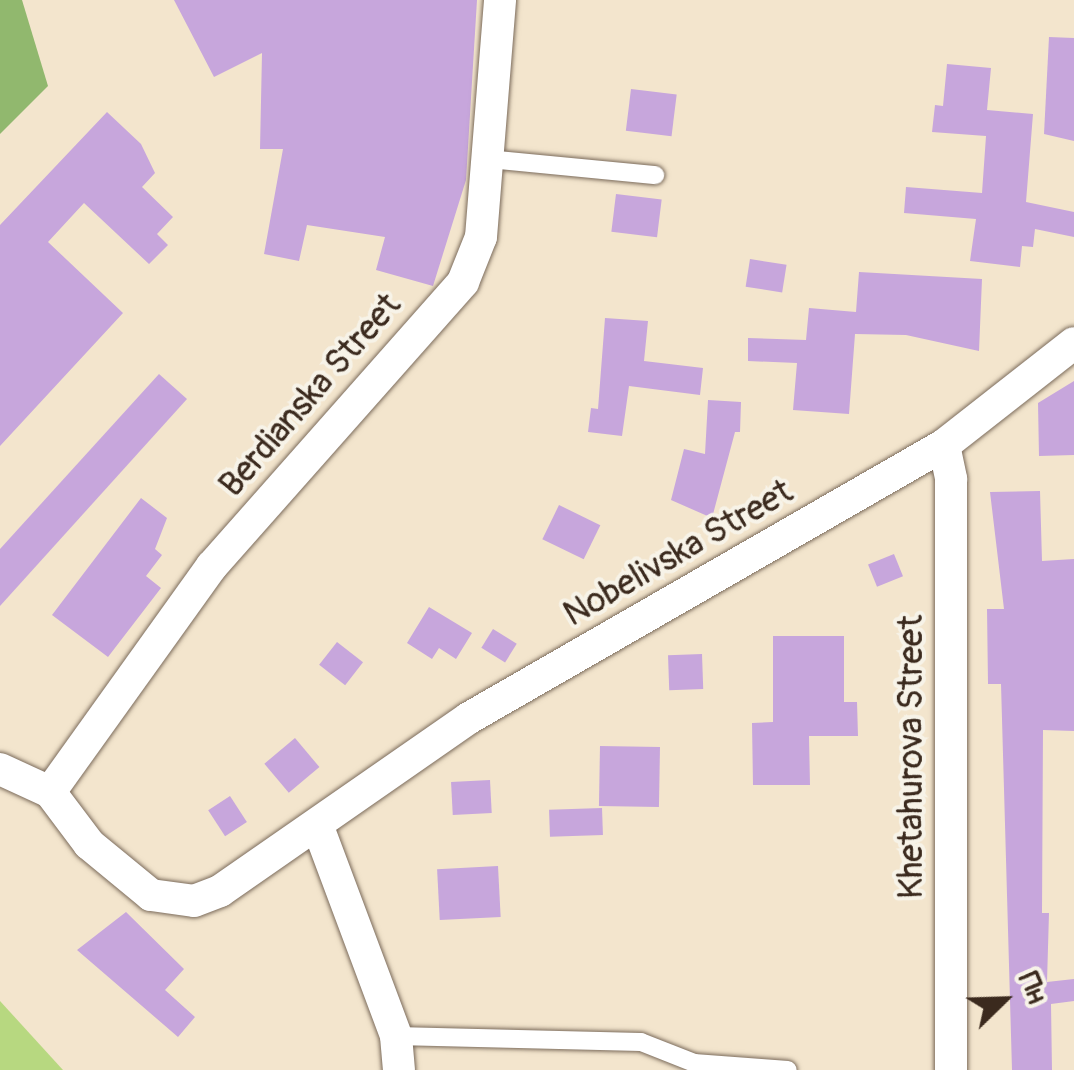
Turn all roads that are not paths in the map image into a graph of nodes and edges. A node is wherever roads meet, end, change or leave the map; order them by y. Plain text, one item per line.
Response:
1 (500, 0) edge
2 (488, 159) junction
3 (655, 175) dead end
4 (1074, 343) edge
5 (944, 444) junction
6 (0, 768) edge
7 (50, 792) junction
8 (318, 827) junction
9 (396, 1036) junction
10 (399, 1070) edge
11 (788, 1070) edge
12 (951, 1070) edge

1 - 2 street, Berdianska Street
2 - 3 lane
2 - 7 street, Berdianska Street
4 - 5 street, Nobelivska Street
5 - 8 street, Nobelivska Street
5 - 12 street, Khetahurova Street
6 - 7 street
7 - 8 street, Nobelivska Street
8 - 9 street
9 - 10 street
9 - 11 lane

